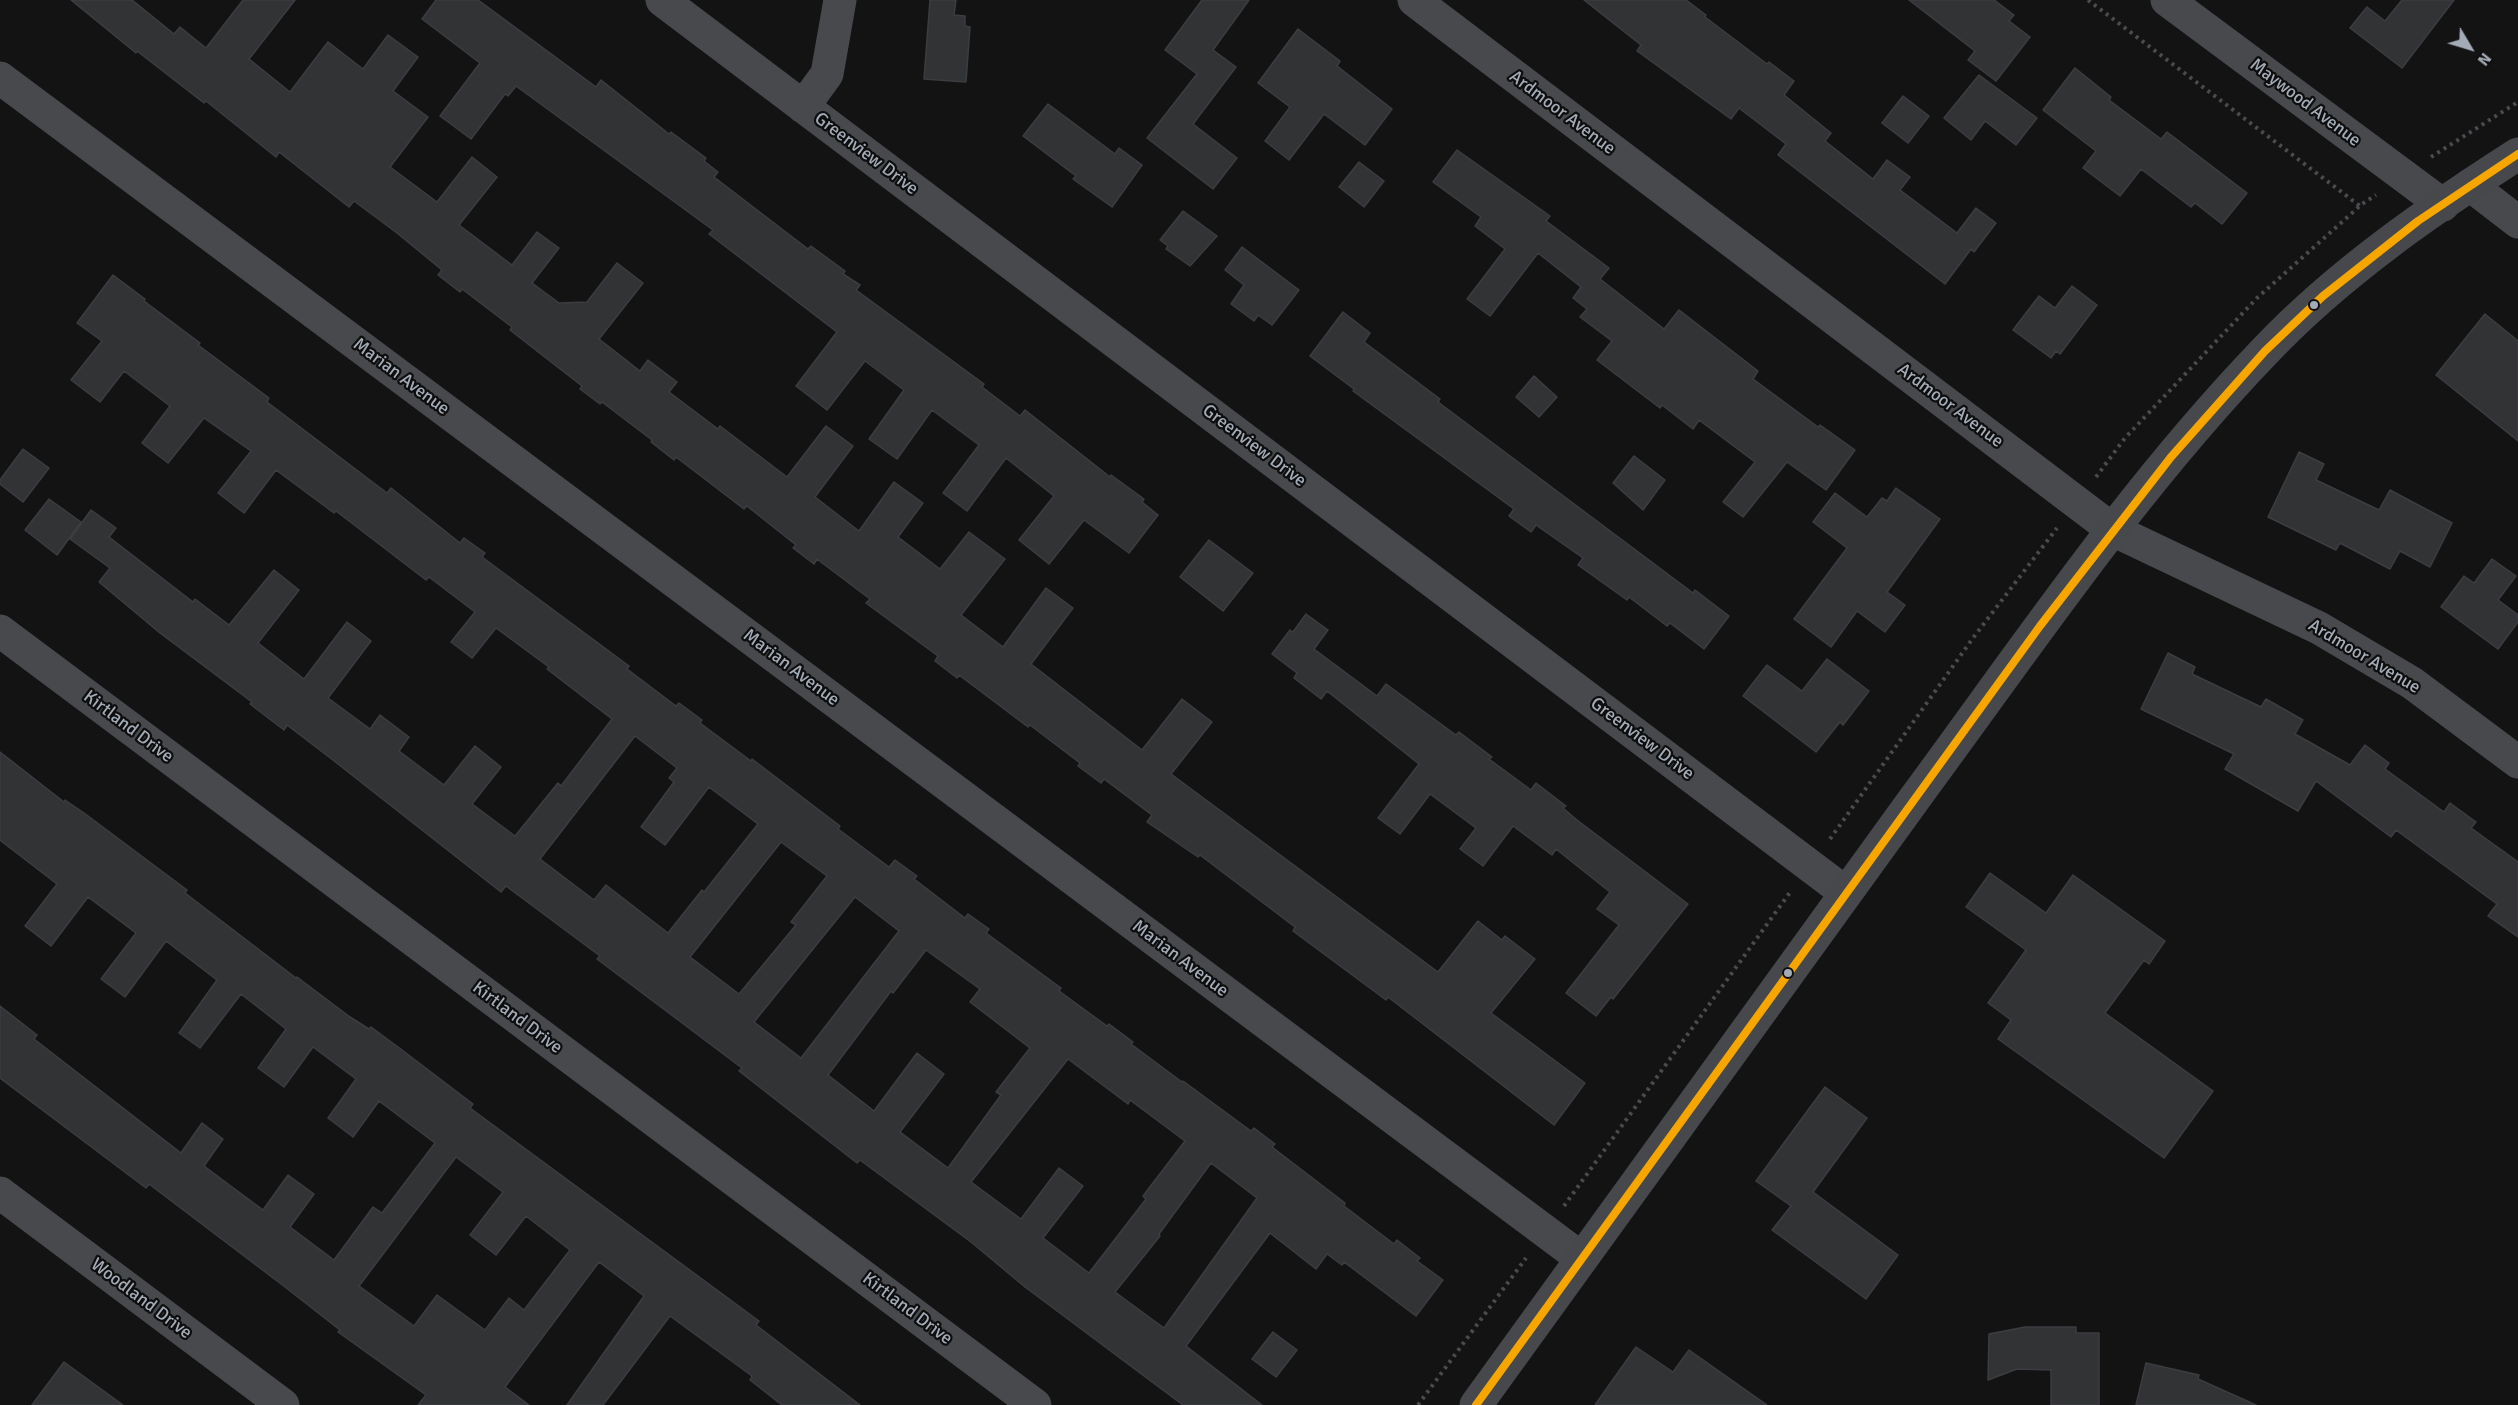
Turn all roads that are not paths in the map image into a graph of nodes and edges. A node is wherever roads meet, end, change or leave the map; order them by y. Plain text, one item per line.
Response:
1 (662, 0) edge
2 (840, 0) edge
3 (1414, 0) edge
4 (2167, 0) edge
5 (0, 78) edge
6 (803, 107) junction
7 (2518, 154) edge
8 (2470, 185) junction
9 (2442, 205) junction
10 (2518, 222) edge
11 (2113, 530) junction
12 (0, 631) edge
13 (2518, 762) edge
14 (1846, 893) junction
15 (0, 1193) edge
16 (1581, 1258) junction
17 (283, 1405) edge
18 (1035, 1405) edge
19 (1476, 1405) edge

1 - 6 street, Greenview Drive
2 - 6 street
3 - 11 street, Ardmoor Avenue
4 - 9 street, Maywood Avenue
5 - 16 street, Marian Avenue
6 - 14 street, Greenview Drive
7 - 8 main road
8 - 9 main road
8 - 10 street
9 - 11 main road
11 - 13 street, Ardmoor Avenue
11 - 14 main road
12 - 18 street, Kirtland Drive
14 - 16 main road
15 - 17 street, Woodland Drive
16 - 19 main road

